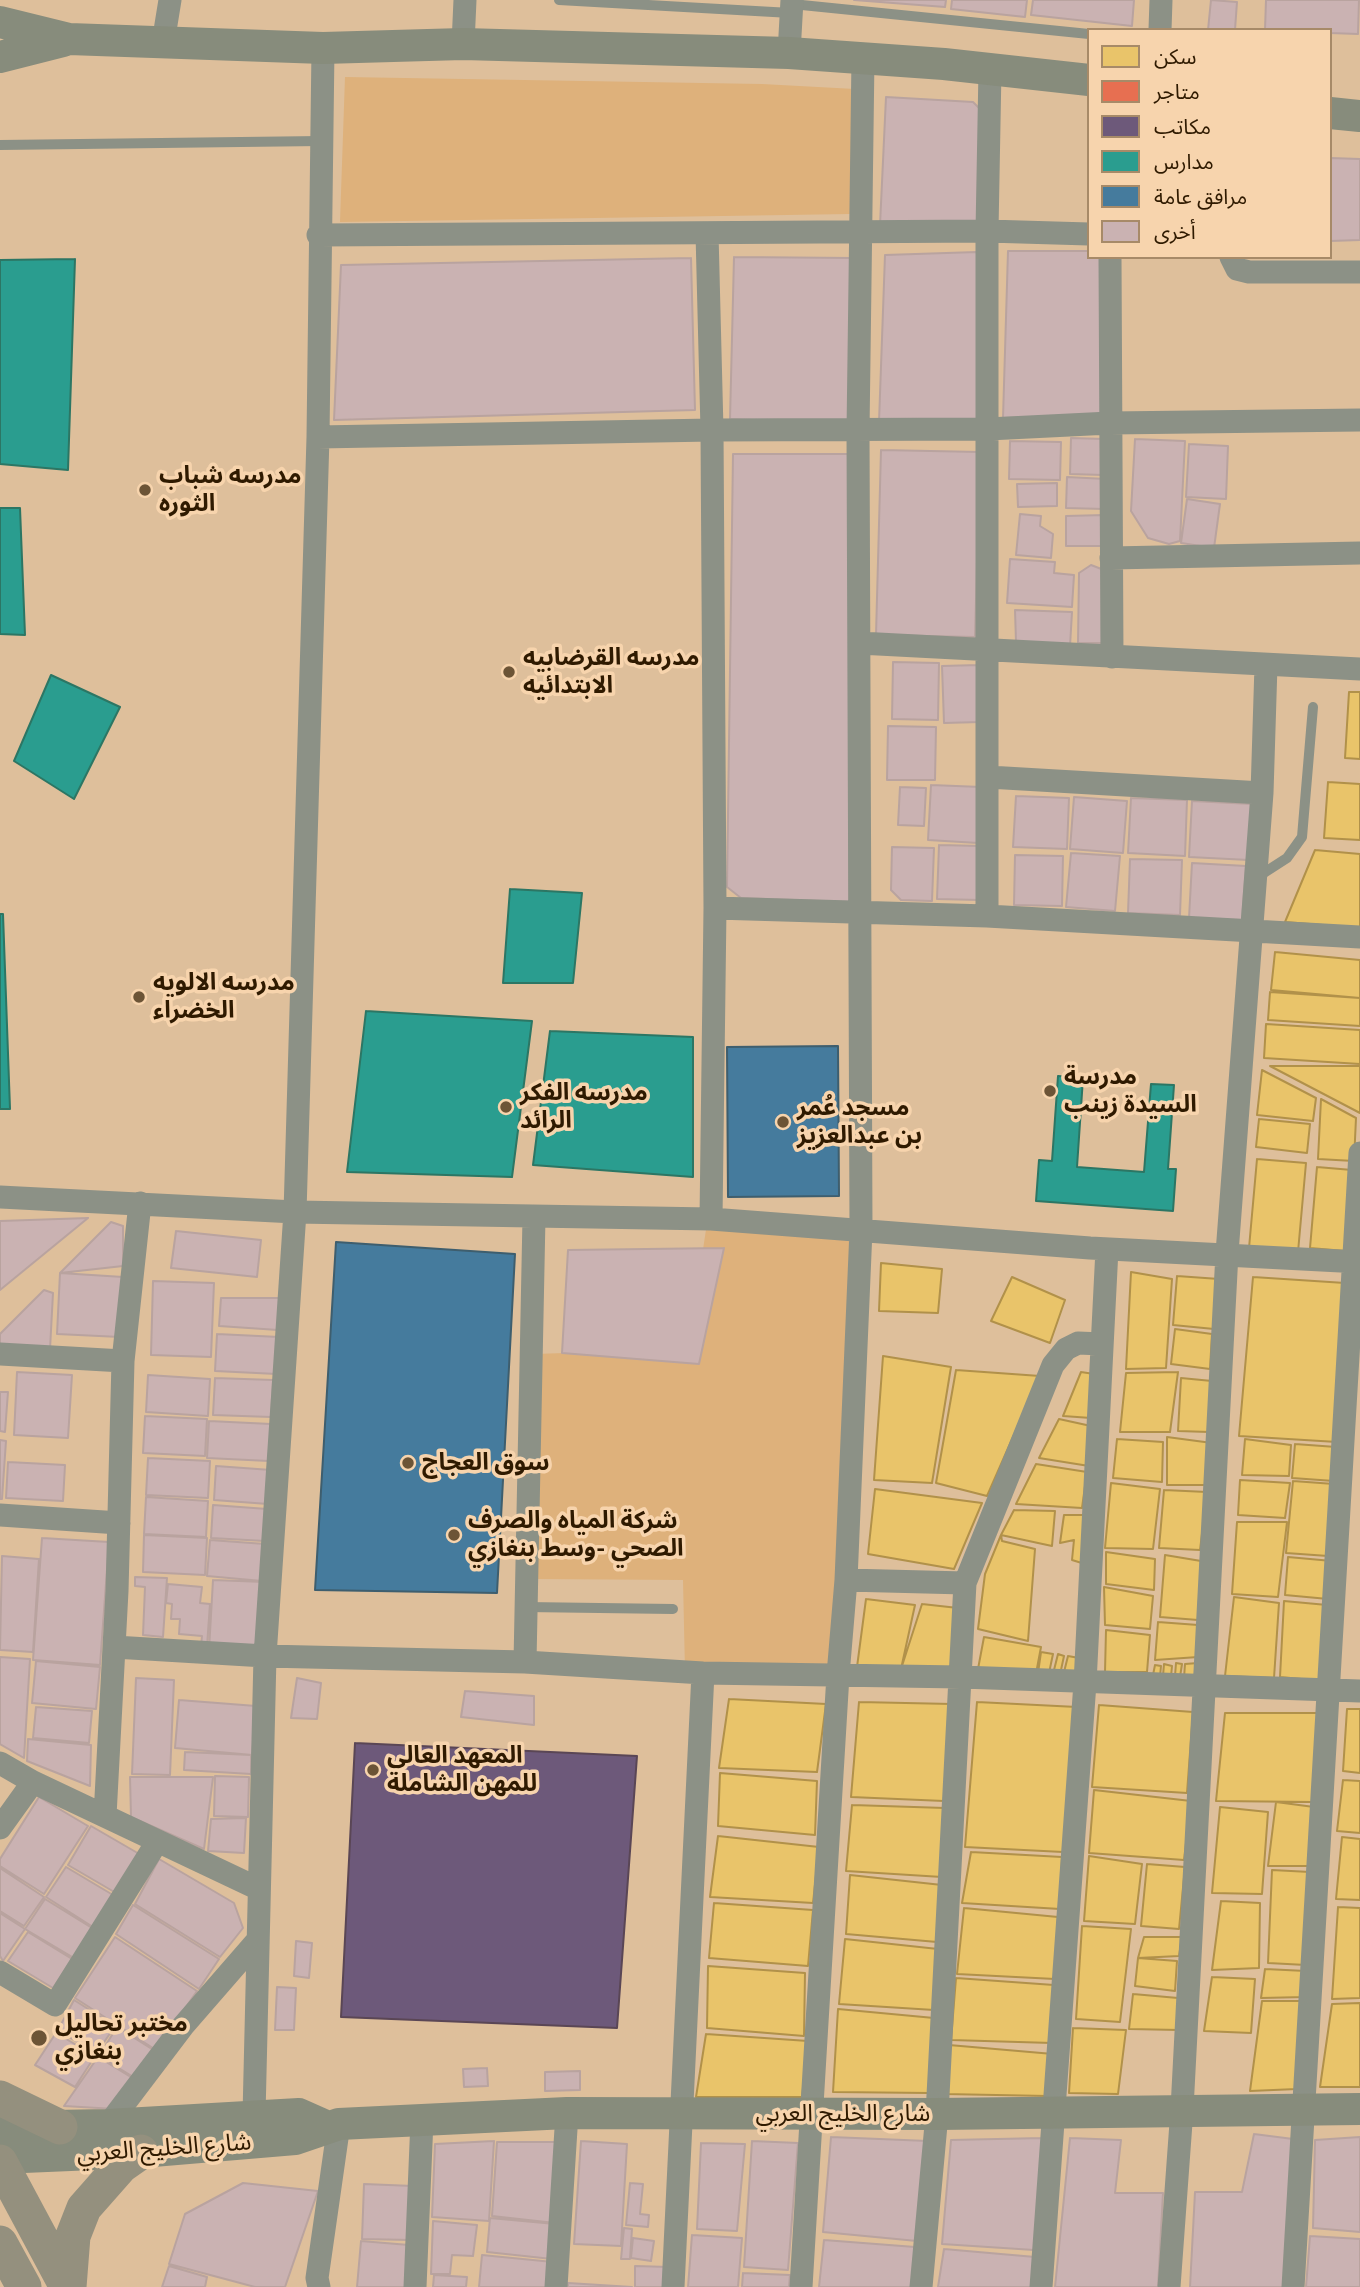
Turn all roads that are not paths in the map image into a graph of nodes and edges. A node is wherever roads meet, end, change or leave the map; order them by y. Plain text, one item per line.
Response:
1 (170, 0) edge
2 (465, 0) edge
3 (559, 0) edge
4 (1161, 0) edge
5 (792, 6) edge
6 (0, 22) edge
7 (1160, 28) edge
8 (1087, 34) edge
9 (69, 39) junction
10 (163, 43) junction
11 (463, 44) junction
12 (323, 48) junction
13 (789, 53) junction
14 (0, 57) edge
15 (863, 57) junction
16 (990, 69) junction
17 (1087, 79) edge
18 (1332, 113) edge
19 (1360, 116) edge
20 (321, 141) junction
21 (0, 145) edge
22 (987, 231) junction
23 (707, 233) junction
24 (863, 233) junction
25 (1087, 234) edge
26 (318, 235) junction
27 (1110, 259) edge
28 (1232, 259) edge
29 (1360, 272) edge
30 (1360, 420) edge
31 (1110, 423) junction
32 (988, 429) junction
33 (712, 430) junction
34 (858, 431) junction
35 (318, 437) junction
36 (1360, 553) edge
37 (1111, 558) junction
38 (859, 643) junction
39 (989, 651) junction
40 (1112, 657) junction
41 (1266, 665) junction
42 (1360, 669) edge
43 (1313, 707) dead end
44 (988, 777) junction
45 (1262, 793) junction
46 (1256, 878) junction
47 (715, 908) junction
48 (859, 911) junction
49 (987, 916) junction
50 (1252, 933) junction
51 (1360, 937) edge
52 (1360, 1153) edge
53 (0, 1196) edge
54 (140, 1203) junction
55 (295, 1212) junction
56 (534, 1217) junction
57 (711, 1219) junction
58 (861, 1230) junction
59 (1107, 1249) junction
60 (1227, 1253) junction
61 (1356, 1261) edge
62 (1102, 1344) junction
63 (0, 1354) edge
64 (123, 1361) junction
65 (0, 1515) edge
66 (119, 1523) junction
67 (846, 1580) junction
68 (965, 1583) junction
69 (526, 1606) junction
70 (673, 1609) dead end
71 (114, 1647) junction
72 (265, 1656) junction
73 (525, 1662) junction
74 (703, 1673) junction
75 (838, 1675) junction
76 (961, 1677) junction
77 (1085, 1683) junction
78 (1205, 1686) junction
79 (1327, 1690) junction
80 (1360, 1690) edge
81 (0, 1763) edge
82 (33, 1782) junction
83 (105, 1816) junction
84 (0, 1828) edge
85 (157, 1842) junction
86 (259, 1889) junction
87 (256, 1942) junction
88 (0, 1972) edge
89 (0, 2098) edge
90 (1182, 2109) junction
91 (1303, 2109) junction
92 (1360, 2109) edge
93 (1053, 2110) junction
94 (568, 2113) junction
95 (811, 2114) junction
96 (937, 2114) junction
97 (254, 2115) junction
98 (680, 2115) junction
99 (422, 2120) junction
100 (108, 2125) junction
101 (332, 2125) junction
102 (0, 2127) edge
103 (60, 2127) junction
104 (141, 2152) junction
105 (0, 2160) edge
106 (2, 2248) edge
107 (24, 2287) edge
108 (68, 2287) edge
109 (319, 2287) edge
110 (415, 2287) edge
111 (556, 2287) edge
112 (673, 2287) edge
113 (801, 2287) edge
114 (921, 2287) edge
115 (1041, 2287) edge
116 (1169, 2287) edge
117 (1293, 2287) edge

1 - 10 street
2 - 11 street
3 - 5 lane
4 - 7 street
5 - 8 lane
5 - 13 street
6 - 9 main road
9 - 10 main road
9 - 14 main road
10 - 12 main road
11 - 12 main road
11 - 13 main road
12 - 20 street
13 - 15 main road
15 - 16 main road
15 - 24 street
16 - 17 main road
16 - 22 street
18 - 19 main road
20 - 21 lane
20 - 26 street
22 - 24 street
22 - 25 street
22 - 32 street
23 - 24 street
23 - 26 street
23 - 33 street
24 - 34 street
26 - 35 street
27 - 31 street
28 - 29 street
30 - 31 street
31 - 32 street
31 - 37 street
32 - 34 street
32 - 39 street
33 - 34 street
33 - 35 street
33 - 47 street
34 - 38 street
35 - 55 street
36 - 37 street
37 - 40 street
38 - 39 street
38 - 48 street
39 - 40 street
39 - 44 street
40 - 41 street
41 - 42 street
41 - 45 street
43 - 46 lane
44 - 45 street
44 - 49 street
45 - 46 street
46 - 50 street
47 - 48 street
47 - 57 street
48 - 49 street
48 - 58 street
49 - 50 street
50 - 51 street
50 - 60 street
52 - 61 street
53 - 54 street
54 - 55 street
54 - 64 street
55 - 56 street
55 - 72 street
56 - 57 street
56 - 69 street
57 - 58 street
58 - 59 street
58 - 67 street
59 - 60 street
59 - 62 street
60 - 61 street
60 - 78 street
61 - 79 street
62 - 68 street
62 - 77 street
63 - 64 street
64 - 66 street
65 - 66 street
66 - 71 street
67 - 68 street
67 - 75 street
68 - 76 street
69 - 70 lane
69 - 73 street
71 - 72 street
71 - 83 street
72 - 73 street
72 - 86 street
73 - 74 street
74 - 75 street
74 - 98 street
75 - 76 street
75 - 95 street
76 - 77 street
76 - 96 street
77 - 78 street
77 - 93 street
78 - 79 street
78 - 90 street
79 - 80 street
79 - 91 street
81 - 82 street
82 - 83 street
82 - 84 street
83 - 85 street
85 - 86 street
85 - 88 street
86 - 87 street
87 - 97 street
87 - 100 street
89 - 103 main road
90 - 91 main road, شارع الخليج العربي
90 - 93 main road, شارع الخليج العربي
90 - 116 street
91 - 92 main road, شارع الخليج العربي
91 - 117 street
93 - 96 main road, شارع الخليج العربي
93 - 115 street
94 - 98 main road, شارع الخليج العربي
94 - 99 main road, شارع الخليج العربي
94 - 111 street
95 - 96 main road, شارع الخليج العربي
95 - 98 main road, شارع الخليج العربي
95 - 113 street
96 - 114 street
97 - 100 main road, شارع الخليج العربي
97 - 101 main road, شارع الخليج العربي
98 - 112 street
99 - 101 main road, شارع الخليج العربي
99 - 110 street
100 - 103 main road, شارع الخليج العربي
101 - 104 main road, شارع الخليج العربي
101 - 109 street
102 - 103 main road, شارع الخليج العربي
104 - 105 main road, شارع الخليج العربي
104 - 108 main road
105 - 108 main road
106 - 107 main road

